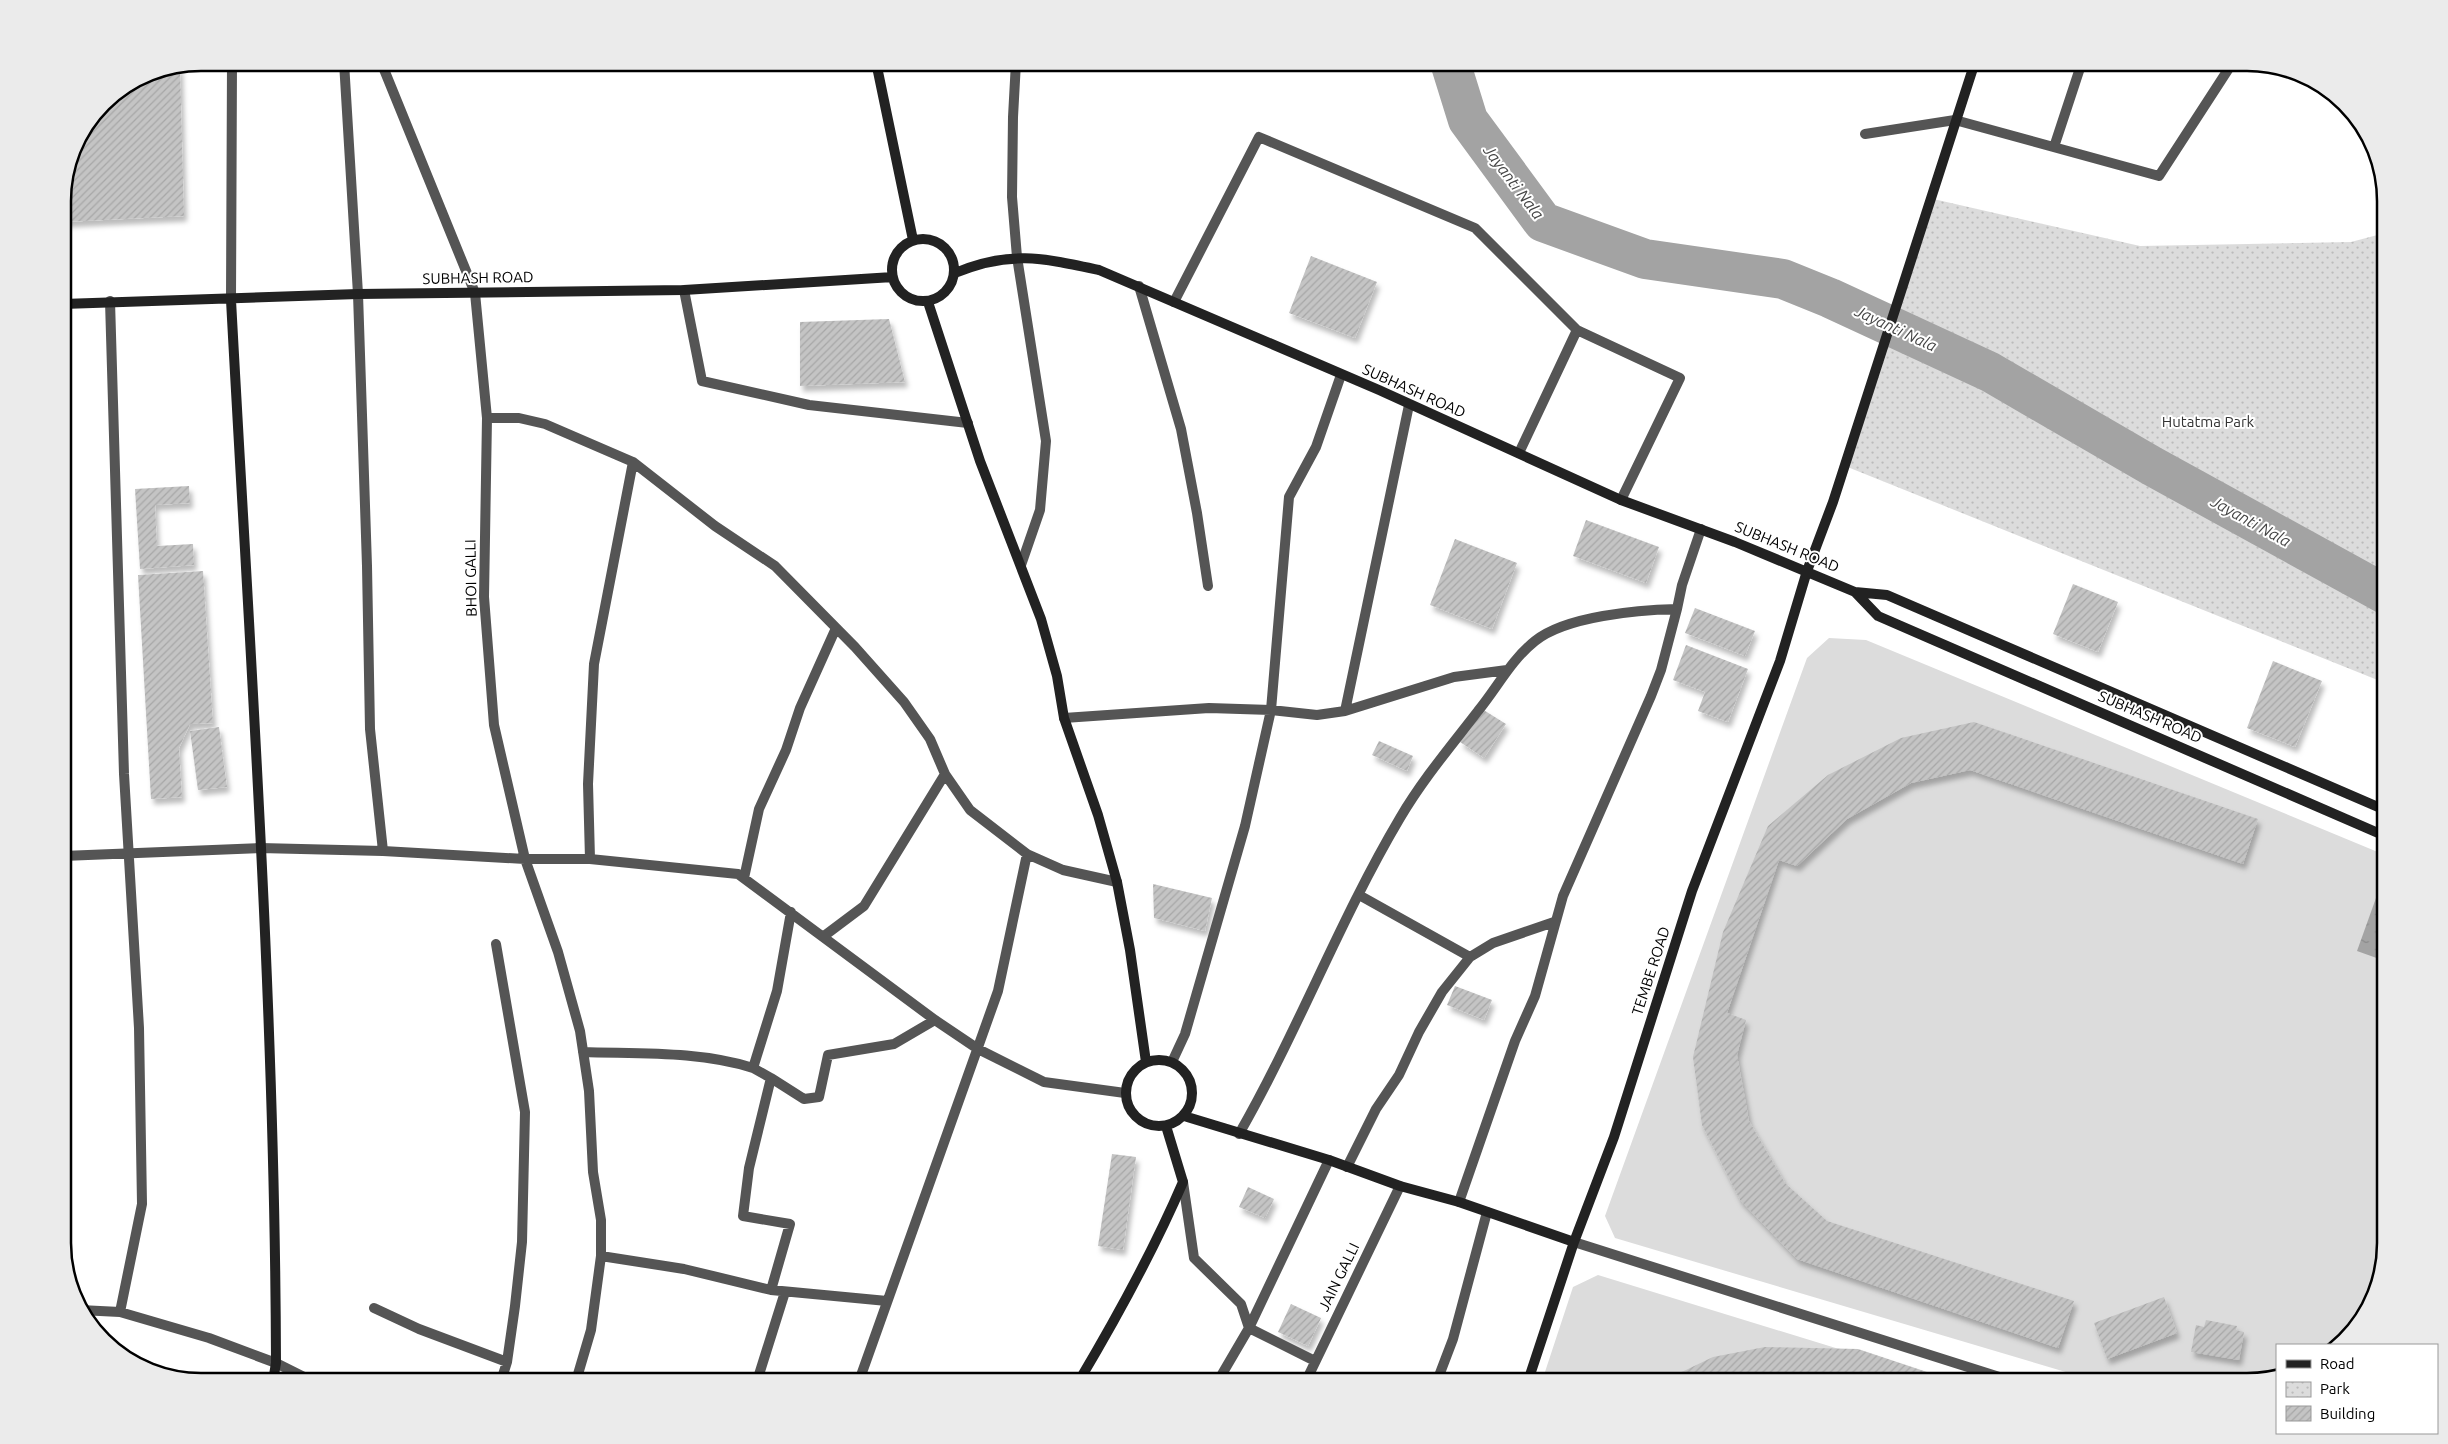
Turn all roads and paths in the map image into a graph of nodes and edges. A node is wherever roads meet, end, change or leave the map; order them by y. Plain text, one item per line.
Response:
1 (232, 71) edge
2 (345, 71) edge
3 (385, 71) edge
4 (878, 71) edge
5 (1016, 71) edge
6 (1972, 71) edge
7 (2079, 71) edge
8 (2227, 71) edge
9 (1955, 120) junction
10 (1865, 134) dead end
11 (2054, 147) junction
12 (913, 240) junction
13 (1017, 257) junction
14 (955, 273) junction
15 (893, 277) junction
16 (1138, 286) junction
17 (684, 290) junction
18 (476, 293) junction
19 (358, 294) junction
20 (231, 300) junction
21 (110, 301) junction
22 (928, 302) junction
23 (1174, 302) junction
24 (72, 303) edge
25 (1576, 330) junction
26 (1340, 375) junction
27 (1409, 405) junction
28 (487, 418) junction
29 (968, 423) junction
30 (1519, 454) junction
31 (633, 462) junction
32 (1621, 500) junction
33 (1701, 529) junction
34 (1020, 565) junction
35 (1807, 571) junction
36 (1208, 586) dead end
37 (1855, 592) junction
38 (1677, 609) junction
39 (836, 628) junction
40 (1507, 670) junction
41 (1271, 710) junction
42 (1346, 711) junction
43 (1064, 718) junction
44 (945, 774) junction
45 (2377, 806) edge
46 (2377, 832) edge
47 (260, 848) junction
48 (383, 851) junction
49 (127, 854) junction
50 (1027, 854) junction
51 (72, 856) edge
52 (525, 859) junction
53 (590, 859) junction
54 (744, 878) junction
55 (1117, 882) junction
56 (1359, 895) junction
57 (791, 912) junction
58 (1554, 922) junction
59 (824, 936) junction
60 (496, 944) dead end
61 (1470, 956) junction
62 (935, 1020) junction
63 (978, 1049) junction
64 (583, 1052) junction
65 (1146, 1062) junction
66 (1172, 1062) junction
67 (753, 1068) junction
68 (771, 1078) junction
69 (1125, 1093) junction
70 (1184, 1116) junction
71 (1166, 1126) junction
72 (1239, 1134) junction
73 (1329, 1160) junction
74 (1347, 1167) junction
75 (1183, 1182) junction
76 (1400, 1186) junction
77 (1459, 1202) junction
78 (1487, 1212) junction
79 (1574, 1242) junction
80 (601, 1256) junction
81 (771, 1290) junction
82 (785, 1292) junction
83 (887, 1301) junction
84 (374, 1308) dead end
85 (91, 1311) edge
86 (120, 1312) junction
87 (1249, 1328) junction
88 (1315, 1361) junction
89 (507, 1362) junction
90 (276, 1363) junction
91 (274, 1373) edge
92 (295, 1373) edge
93 (504, 1373) edge
94 (579, 1373) edge
95 (760, 1373) edge
96 (862, 1373) edge
97 (1084, 1373) edge
98 (1223, 1373) edge
99 (1310, 1373) edge
100 (1440, 1373) edge
101 (1531, 1373) edge
102 (1984, 1373) edge

1 - 20 street
2 - 19 street
3 - 18 street, BHOI GALLI
4 - 12 main road
5 - 13 street
6 - 9 main road, TEMBE ROAD
7 - 11 street
8 - 11 street
9 - 10 street
9 - 11 street
9 - 35 main road, TEMBE ROAD
12 - 14 main road
12 - 15 main road
13 - 14 main road, SUBHASH ROAD
13 - 16 main road, SUBHASH ROAD
13 - 34 street
14 - 22 main road
15 - 17 main road, SUBHASH ROAD
15 - 22 main road
16 - 23 main road, SUBHASH ROAD
16 - 36 street
17 - 18 main road, SUBHASH ROAD
17 - 29 street
18 - 19 main road, SUBHASH ROAD
18 - 28 street, BHOI GALLI
19 - 20 main road, SUBHASH ROAD
19 - 48 street
20 - 21 main road, SUBHASH ROAD
20 - 47 main road
21 - 24 main road, SUBHASH ROAD
21 - 49 street
22 - 29 main road
23 - 25 street
23 - 26 main road, SUBHASH ROAD
25 - 30 street
25 - 32 street
26 - 27 main road, SUBHASH ROAD
26 - 41 street
27 - 30 main road, SUBHASH ROAD
27 - 42 street
28 - 31 street
28 - 52 street, BHOI GALLI
29 - 34 main road
30 - 32 main road, SUBHASH ROAD
31 - 39 street
31 - 53 street
32 - 33 main road, SUBHASH ROAD
33 - 35 main road, SUBHASH ROAD
33 - 38 street
34 - 43 main road
35 - 37 main road, SUBHASH ROAD
35 - 79 main road, TEMBE ROAD
37 - 45 main road, SUBHASH ROAD
37 - 46 main road, SUBHASH ROAD
38 - 40 street
38 - 58 street
39 - 44 street
39 - 54 street
40 - 42 street
40 - 56 street
41 - 42 street
41 - 43 street
41 - 66 street
43 - 55 main road
44 - 50 street
44 - 59 street
47 - 48 street
47 - 49 street
47 - 90 main road
48 - 52 street
49 - 51 street
49 - 86 street
50 - 55 street
50 - 63 street
52 - 53 street
52 - 64 street, BHOI GALLI
53 - 54 street
54 - 57 street
55 - 65 main road
56 - 61 street
56 - 72 street
57 - 59 street
57 - 67 street
58 - 61 street
58 - 77 street
59 - 62 street
60 - 89 street
61 - 74 street
62 - 63 street
62 - 68 street
63 - 69 street
63 - 83 street
64 - 67 street
64 - 80 street, BHOI GALLI
65 - 66 main road
65 - 69 main road
66 - 70 main road
67 - 68 street
68 - 81 street
69 - 71 main road
70 - 71 main road
70 - 72 main road
71 - 75 main road
72 - 73 main road
73 - 74 main road
73 - 87 street
74 - 76 main road
75 - 87 street
75 - 97 main road
76 - 77 main road
76 - 88 street, JAIN GALLI
77 - 78 main road
78 - 79 main road
78 - 100 street
79 - 101 main road, TEMBE ROAD
79 - 102 street
80 - 81 street
80 - 94 street, BHOI GALLI
81 - 82 street
82 - 83 street
82 - 95 street
83 - 96 street
84 - 89 street
85 - 86 street
86 - 90 street
87 - 88 street
87 - 98 street
88 - 99 street, JAIN GALLI
89 - 93 street
90 - 91 main road
90 - 92 street

